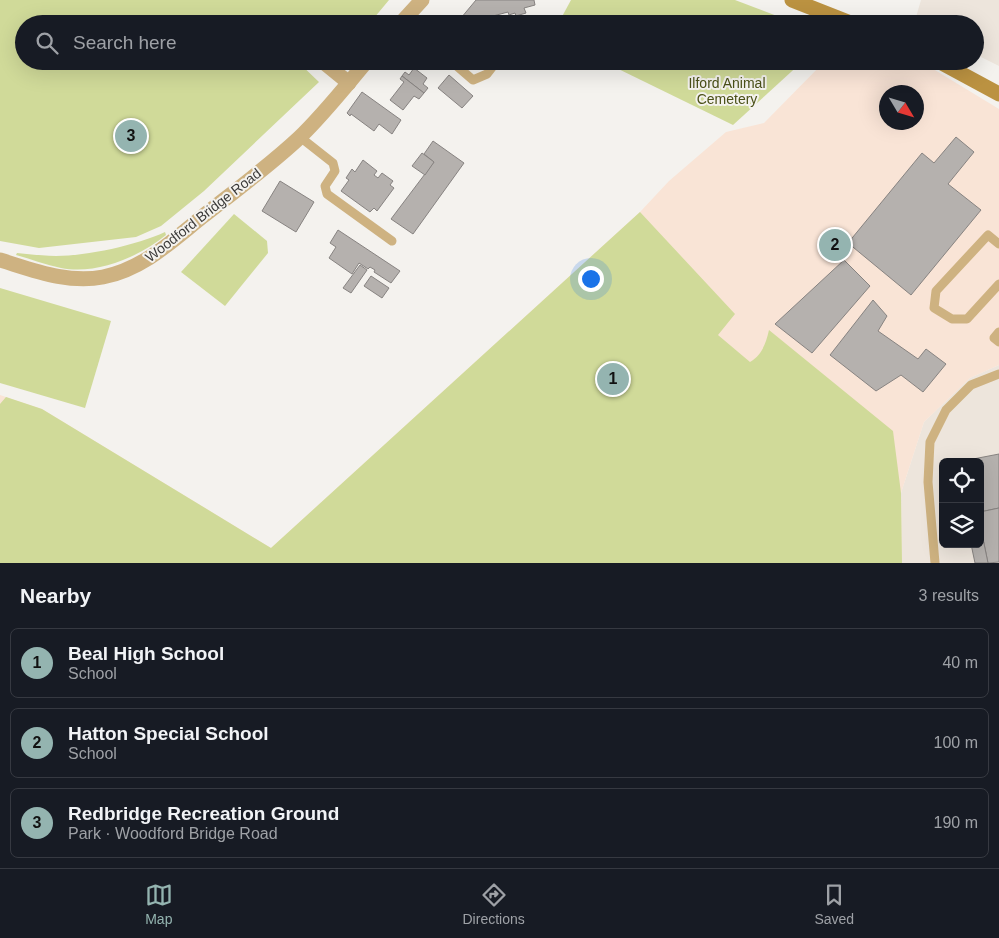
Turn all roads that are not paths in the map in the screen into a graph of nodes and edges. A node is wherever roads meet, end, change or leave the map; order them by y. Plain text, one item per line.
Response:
1 (422, 0) edge
2 (792, 0) edge
3 (410, 15) edge
4 (830, 15) edge
5 (333, 70) edge
6 (359, 70) edge
7 (461, 70) edge
8 (490, 70) edge
9 (955, 70) edge
10 (348, 83) junction
11 (999, 94) edge
12 (300, 137) junction
13 (392, 241) dead end
14 (999, 244) edge
15 (0, 260) edge
16 (999, 284) edge
17 (999, 332) edge
18 (999, 342) edge
19 (999, 374) edge
20 (935, 563) edge

1 - 3 street
2 - 4 street
5 - 10 street
6 - 10 street, Woodford Bridge Road
7 - 8 lane
9 - 11 street
10 - 12 street, Woodford Bridge Road
12 - 13 lane
12 - 15 street, Woodford Bridge Road
14 - 16 lane
17 - 18 lane
19 - 20 lane

